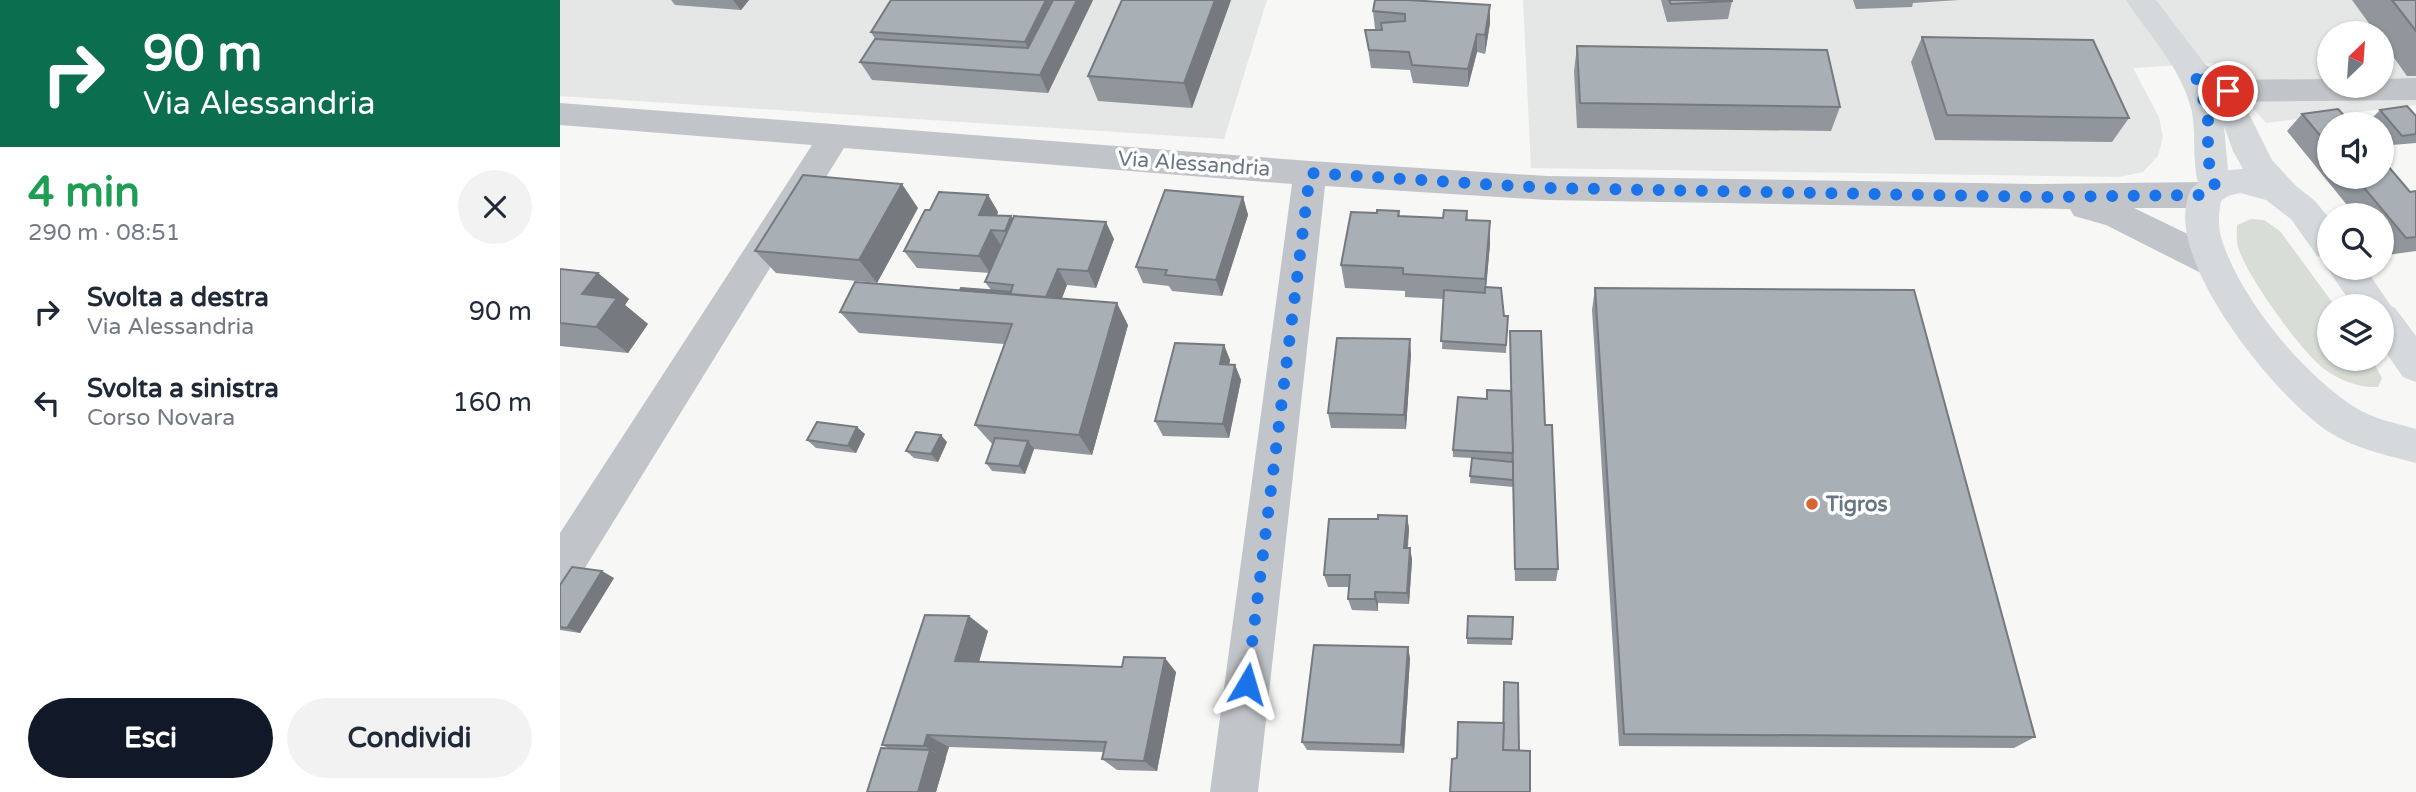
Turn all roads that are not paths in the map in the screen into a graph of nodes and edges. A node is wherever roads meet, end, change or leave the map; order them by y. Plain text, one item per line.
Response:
1 (2141, 0) edge
2 (2207, 81) junction
3 (2416, 89) edge
4 (560, 114) edge
5 (834, 137) junction
6 (1310, 173) junction
7 (2210, 190) junction
8 (2283, 193) junction
9 (2039, 197) junction
10 (2317, 229) edge
11 (2213, 262) junction
12 (2394, 333) edge
13 (2412, 356) edge
14 (2375, 435) junction
15 (2416, 446) edge
16 (2416, 468) edge
17 (560, 570) edge
18 (1234, 792) edge

1 - 2 main road
2 - 3 street
2 - 7 main road
2 - 8 main road
4 - 5 street, Via Alessandria
5 - 6 street, Via Alessandria
5 - 17 street
6 - 9 street, Via Alessandria
6 - 18 street
7 - 8 main road
7 - 9 street, Via Alessandria
7 - 11 main road
8 - 10 main road
9 - 11 street, Via Alessandria
11 - 14 main road
12 - 13 main road
14 - 15 main road
14 - 16 main road

